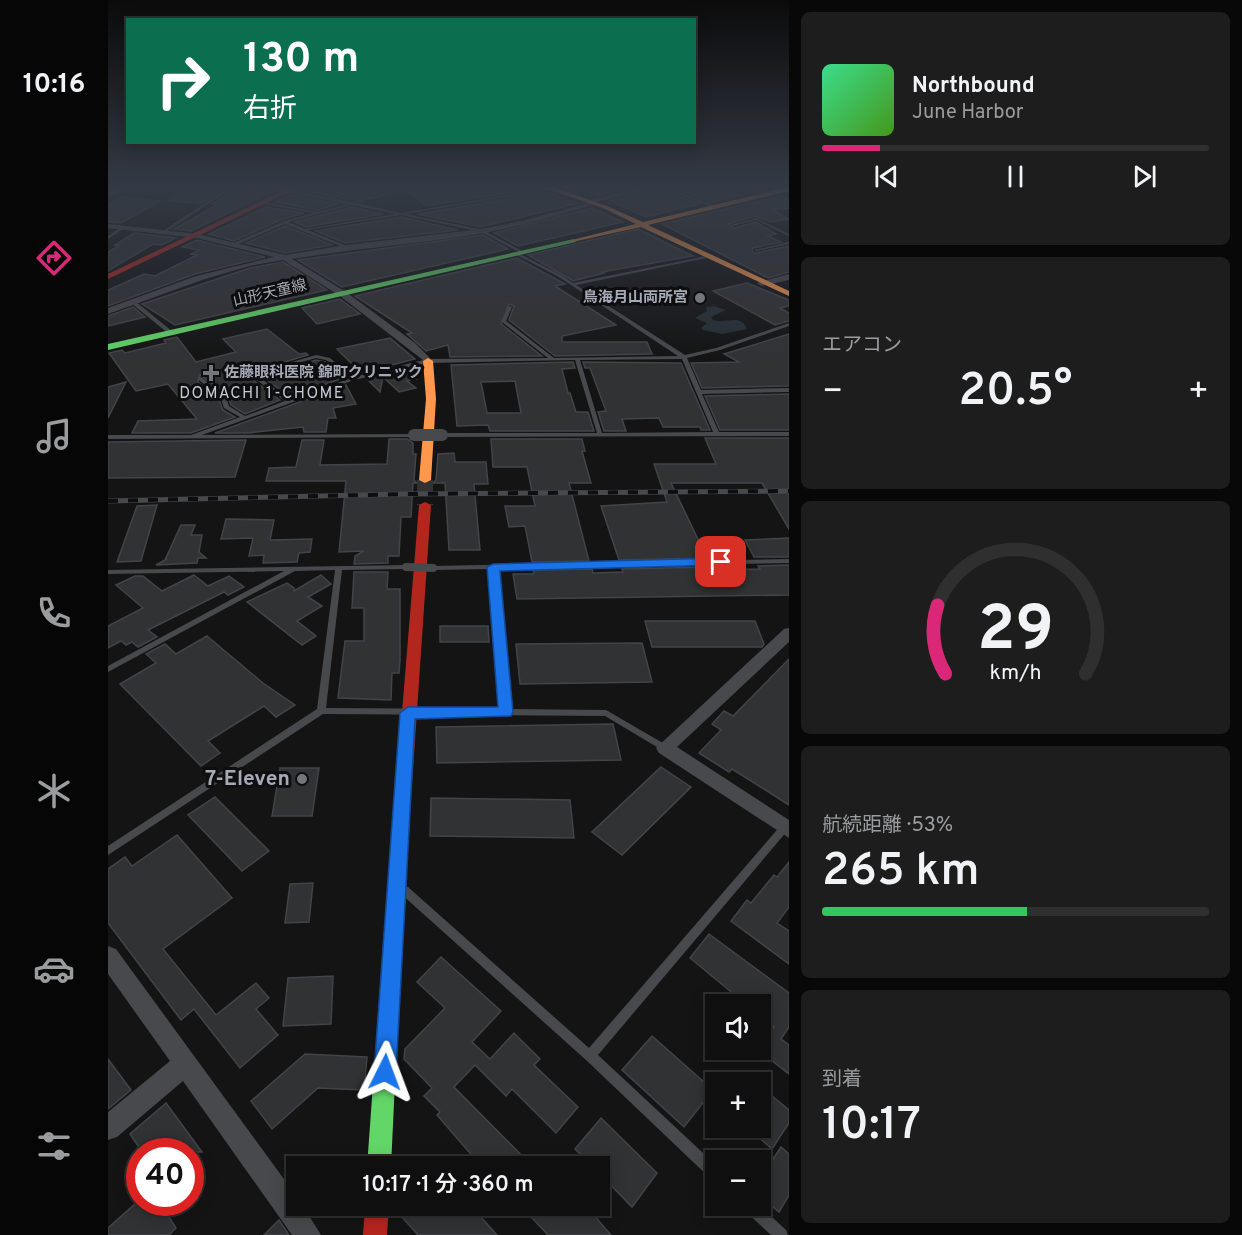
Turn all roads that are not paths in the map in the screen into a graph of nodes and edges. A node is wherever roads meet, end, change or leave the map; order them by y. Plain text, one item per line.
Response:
1 (180, 244) edge
2 (235, 244) edge
3 (338, 244) edge
4 (375, 244) edge
5 (503, 244) edge
6 (560, 244) edge
7 (680, 244) edge
8 (786, 244) edge
9 (346, 247) junction
10 (756, 250) dead end
11 (519, 253) junction
12 (283, 257) junction
13 (706, 257) junction
14 (789, 276) edge
15 (108, 277) edge
16 (761, 283) junction
17 (574, 284) junction
18 (343, 294) junction
19 (789, 294) edge
20 (133, 302) junction
21 (510, 306) dead end
22 (108, 311) edge
23 (789, 324) edge
24 (171, 333) junction
25 (108, 347) edge
26 (684, 357) junction
27 (553, 359) junction
28 (578, 360) junction
29 (428, 361) junction
30 (201, 379) dead end
31 (352, 379) junction
32 (789, 390) edge
33 (700, 392) junction
34 (288, 401) junction
35 (243, 417) junction
36 (600, 434) junction
37 (789, 434) edge
38 (414, 435) joint
39 (442, 435) joint
40 (717, 435) junction
41 (193, 436) junction
42 (108, 437) edge
43 (425, 480) tunnel mouth
44 (425, 505) tunnel mouth
45 (789, 561) edge
46 (493, 567) junction
47 (294, 569) junction
48 (339, 569) junction
49 (108, 572) edge
50 (788, 635) edge
51 (108, 669) edge
52 (321, 711) junction
53 (506, 712) junction
54 (408, 713) junction
55 (665, 748) junction
56 (787, 829) edge
57 (108, 851) edge
58 (396, 883) junction
59 (108, 956) edge
60 (590, 1056) junction
61 (186, 1063) junction
62 (108, 1128) edge
63 (380, 1156) edge
64 (705, 1164) edge
65 (376, 1216) edge
66 (761, 1216) edge
67 (308, 1235) edge
68 (375, 1235) edge
69 (781, 1235) edge

1 - 15 street
2 - 12 street
3 - 9 lane
4 - 9 street
5 - 11 lane
6 - 11 street, 山形天童線
7 - 13 street
8 - 10 lane
9 - 12 street
11 - 17 lane
11 - 18 street, 山形天童線
12 - 18 street
12 - 20 street
13 - 16 street
13 - 17 lane
14 - 16 street
16 - 19 street
17 - 26 lane
18 - 24 street, 山形天童線
18 - 29 street
20 - 22 street
20 - 24 lane
21 - 27 lane
23 - 26 lane
24 - 25 street, 山形天童線
26 - 28 lane
26 - 33 lane
27 - 28 lane
27 - 29 lane
28 - 36 lane
29 - 31 lane
29 - 43 street
30 - 35 lane
31 - 34 lane
31 - 34 lane
32 - 33 lane
33 - 40 lane
34 - 35 lane
35 - 41 lane
36 - 39 lane
36 - 40 lane
37 - 40 lane
38 - 39 street, bridge
38 - 41 lane
41 - 42 lane
44 - 54 street
45 - 46 lane
46 - 48 lane, bridge
46 - 53 lane
47 - 48 lane
47 - 49 lane
47 - 51 lane
48 - 52 lane
50 - 55 street
52 - 54 lane
52 - 57 lane
53 - 54 lane
53 - 55 lane
54 - 58 street
55 - 56 street
56 - 60 lane
58 - 60 lane
58 - 63 street
59 - 61 street
60 - 64 lane
61 - 62 street
61 - 67 street
65 - 68 street
66 - 69 lane

